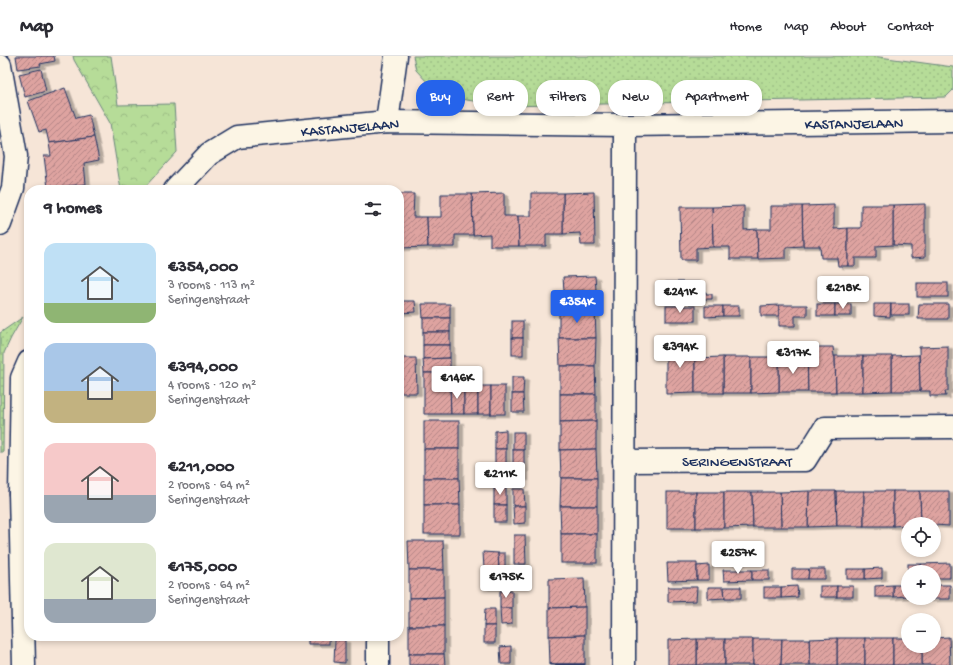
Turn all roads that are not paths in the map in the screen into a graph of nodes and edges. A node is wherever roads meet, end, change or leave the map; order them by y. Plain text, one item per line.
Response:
1 (396, 56) edge
2 (0, 64) edge
3 (953, 121) edge
4 (387, 122) junction
5 (625, 125) junction
6 (180, 185) edge
7 (0, 224) edge
8 (24, 373) edge
9 (953, 427) edge
10 (624, 461) junction
11 (24, 493) edge
12 (378, 641) edge
13 (24, 665) edge
14 (378, 665) edge
15 (624, 665) edge

1 - 4 street
2 - 7 street
3 - 5 street, KASTANJELAAN
4 - 5 street, KASTANJELAAN
4 - 6 street, KASTANJELAAN
5 - 10 street
8 - 11 street
9 - 10 street, SERINGENSTRAAT
10 - 15 street
11 - 13 street
12 - 14 street

